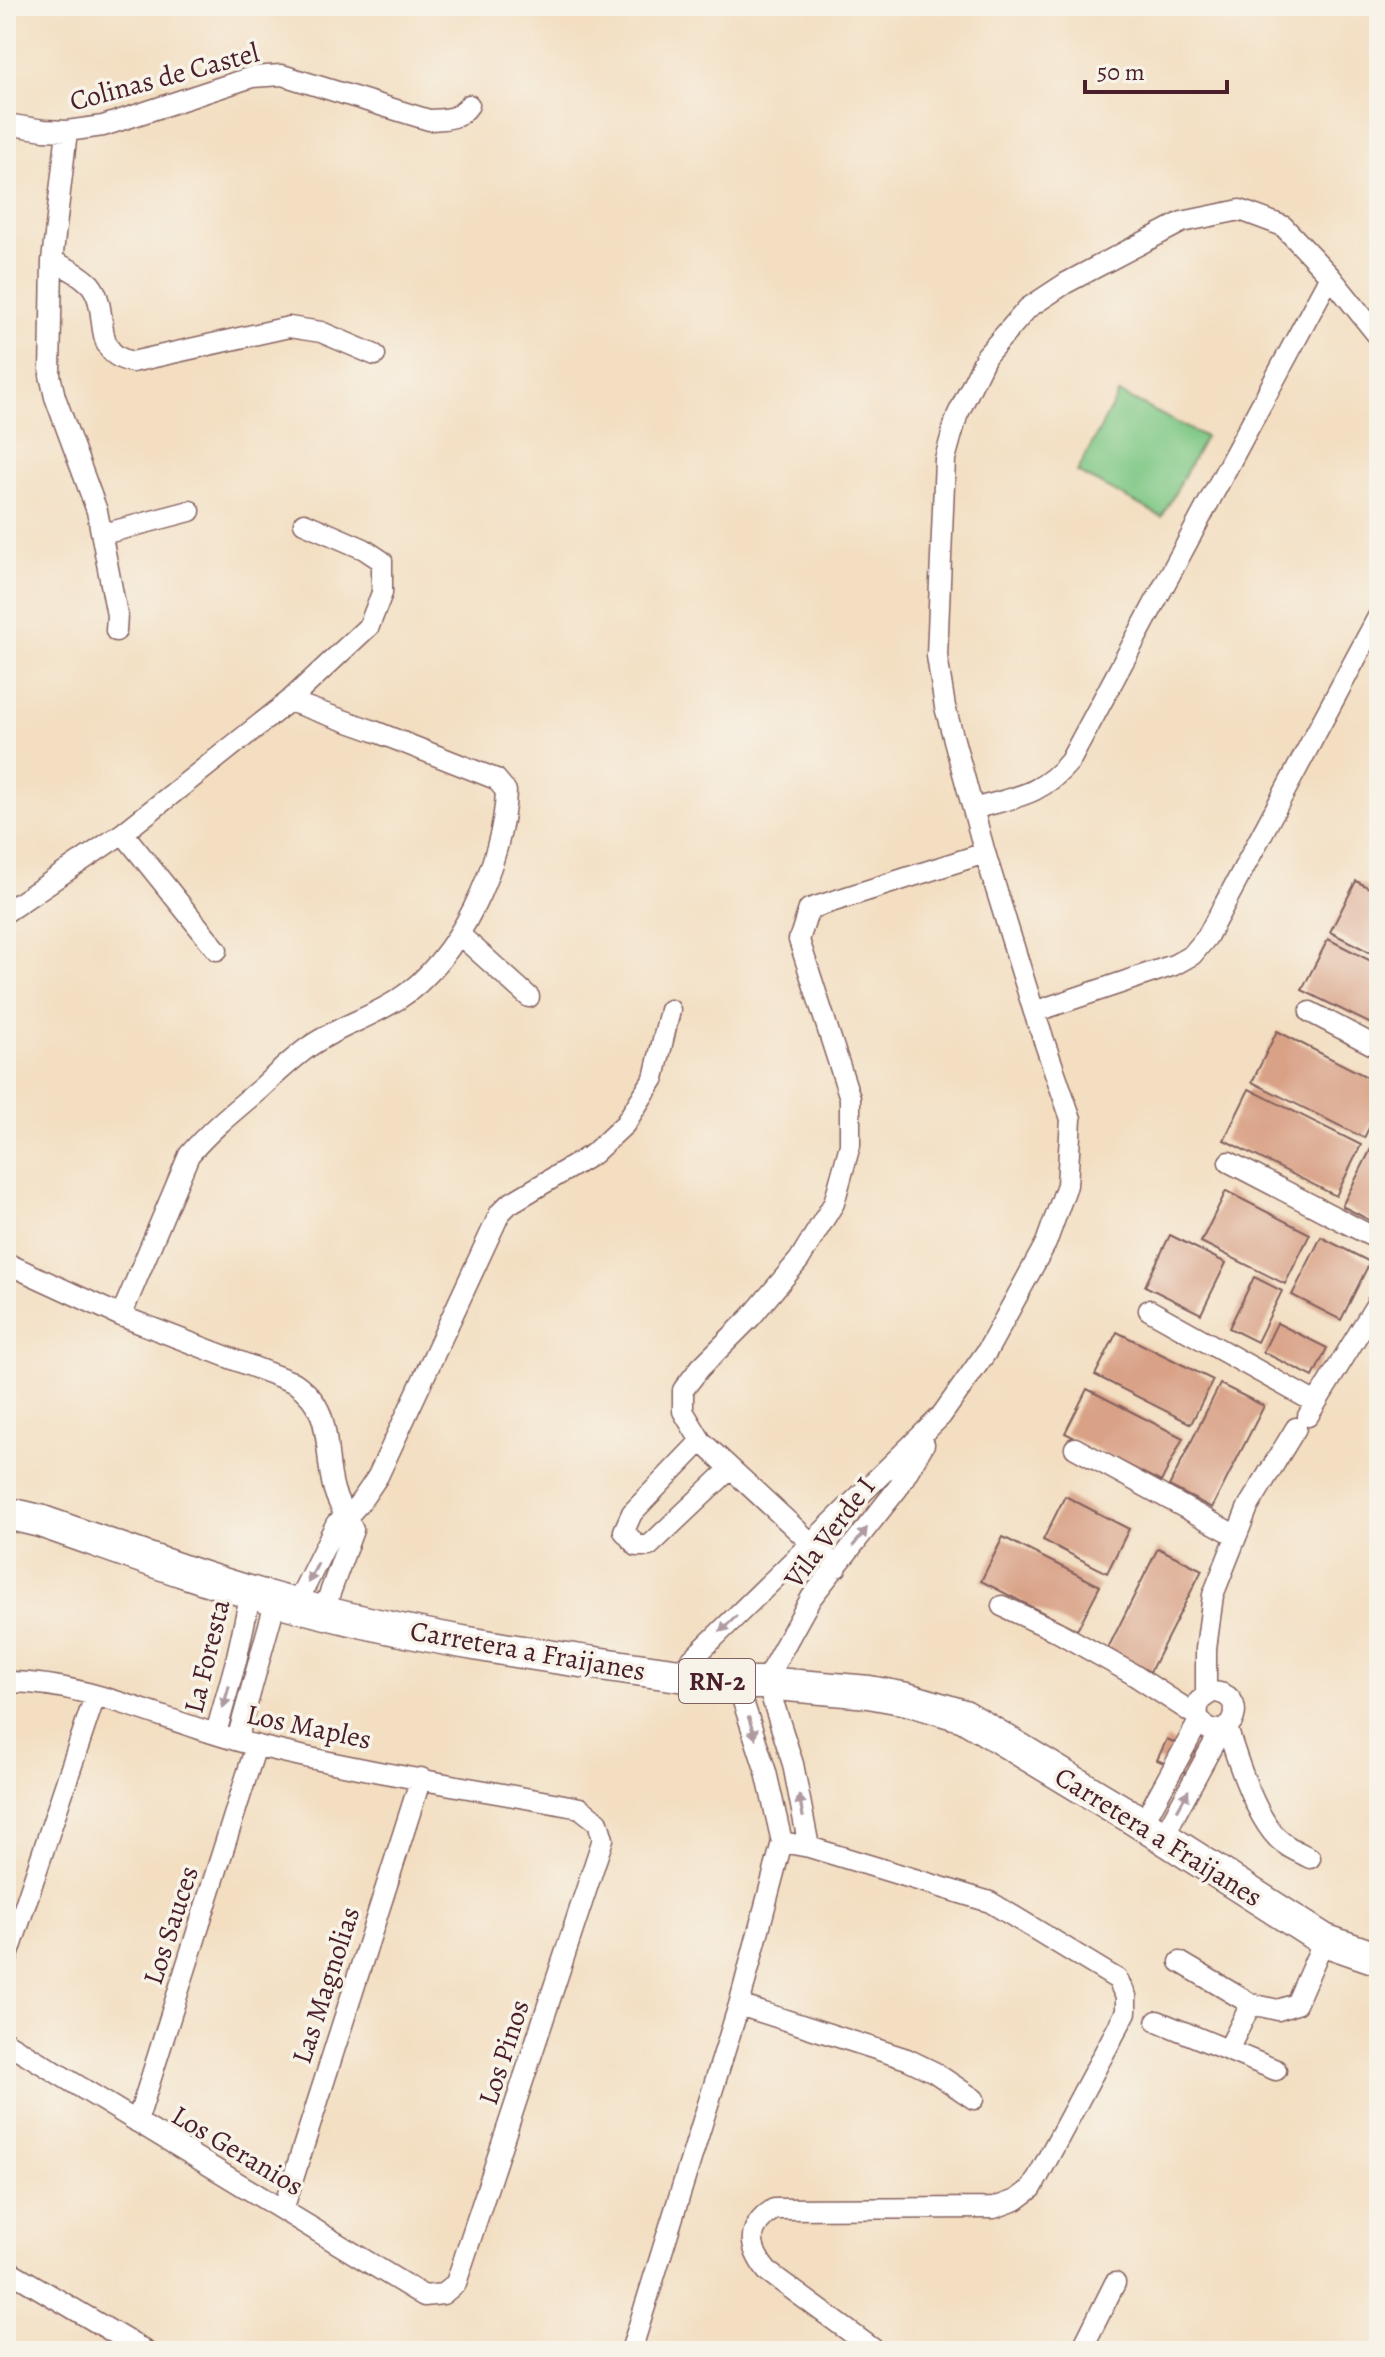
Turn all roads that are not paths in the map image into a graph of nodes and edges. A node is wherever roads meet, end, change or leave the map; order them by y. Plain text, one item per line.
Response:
1 (469, 105) dead end
2 (6, 124) edge
3 (67, 131) junction
4 (52, 261) junction
5 (1330, 276) junction
6 (1379, 337) edge
7 (375, 355) dead end
8 (190, 511) dead end
9 (304, 523) dead end
10 (103, 534) junction
11 (1379, 615) edge
12 (116, 631) dead end
13 (289, 701) junction
14 (973, 809) junction
15 (123, 833) junction
16 (985, 853) junction
17 (6, 912) edge
18 (460, 935) junction
19 (217, 950) dead end
20 (529, 997) dead end
21 (670, 1010) dead end
22 (1034, 1012) junction
23 (1310, 1012) dead end
24 (1379, 1048) edge
25 (1229, 1162) dead end
26 (1379, 1240) edge
27 (6, 1263) edge
28 (1379, 1300) edge
29 (1149, 1310) dead end
30 (121, 1316) junction
31 (941, 1416) junction
32 (1307, 1416) junction
33 (701, 1441) junction
34 (1075, 1448) dead end
35 (729, 1470) junction
36 (6, 1513) edge
37 (347, 1518) junction
38 (1235, 1535) junction
39 (812, 1544) junction
40 (837, 1567) junction
41 (286, 1602) junction
42 (1002, 1606) dead end
43 (676, 1675) junction
44 (6, 1682) edge
45 (756, 1683) junction
46 (1206, 1694) junction
47 (95, 1696) junction
48 (1198, 1719) junction
49 (1224, 1728) junction
50 (216, 1733) junction
51 (247, 1743) junction
52 (421, 1778) junction
53 (598, 1822) joint
54 (1152, 1831) junction
55 (782, 1842) junction
56 (809, 1847) junction
57 (1310, 1858) dead end
58 (1324, 1940) junction
59 (1379, 1959) edge
60 (6, 1962) edge
61 (1180, 1962) dead end
62 (1251, 2004) junction
63 (739, 2005) junction
64 (1157, 2021) dead end
65 (6, 2042) edge
66 (1228, 2050) junction
67 (1276, 2070) dead end
68 (974, 2099) dead end
69 (137, 2122) junction
70 (283, 2210) junction
71 (6, 2269) edge
72 (1115, 2283) dead end
73 (443, 2294) joint
74 (145, 2351) edge
75 (631, 2351) edge
76 (876, 2351) edge
77 (1081, 2351) edge

1 - 3 street, Colinas de Castel
2 - 3 street, Colinas de Castel
3 - 4 street
4 - 7 street
4 - 10 street
5 - 6 street
5 - 14 street
5 - 14 street
8 - 10 street
9 - 13 street
10 - 12 street
11 - 22 street
13 - 15 street
13 - 18 street
14 - 16 street
15 - 17 street
15 - 19 street
16 - 22 street
16 - 33 street
18 - 20 street
18 - 30 street
21 - 37 street
22 - 31 street
23 - 24 street
25 - 26 street
27 - 30 street
28 - 32 street
29 - 32 street
30 - 37 street
31 - 39 street
40 -> 31 street, Vila Verde I
32 - 38 street
33 - 35 street
33 - 35 street
34 - 38 street
35 - 39 street
36 - 41 main road, Carretera a Fraijanes / RN-2
37 - 41 street
38 - 46 street
39 - 40 street
39 -> 43 street
40 - 45 street, Vila Verde I
41 - 43 main road, Carretera a Fraijanes / RN-2
41 -> 50 street, La Foresta
41 - 51 street, La Foresta
42 - 48 street
43 - 45 main road, Carretera a Fraijanes / RN-2
44 - 47 street, Los Maples
45 - 54 main road, Carretera a Fraijanes / RN-2
45 -> 55 street
56 -> 45 street
46 - 48 street
46 - 49 street
47 - 50 street, Los Maples
47 - 60 street
48 - 49 street
48 - 54 street
54 -> 49 street
49 - 57 street
50 - 51 street, Los Maples
51 - 52 street, Los Maples
51 - 69 street, Los Sauces
52 - 53 street, Los Maples
52 - 70 street, Las Magnolias
53 - 73 street, Los Pinos
54 - 58 main road, Carretera a Fraijanes / RN-2
55 - 56 street
55 - 63 street
56 - 76 street
58 - 59 main road, Carretera a Fraijanes / RN-2
58 - 62 street
61 - 62 street
62 - 66 street
63 - 68 street
63 - 75 street
64 - 66 street
65 - 69 street, Los Geranios
66 - 67 street
69 - 70 street, Los Geranios
70 - 73 street, Los Geranios
71 - 74 street
72 - 77 street

